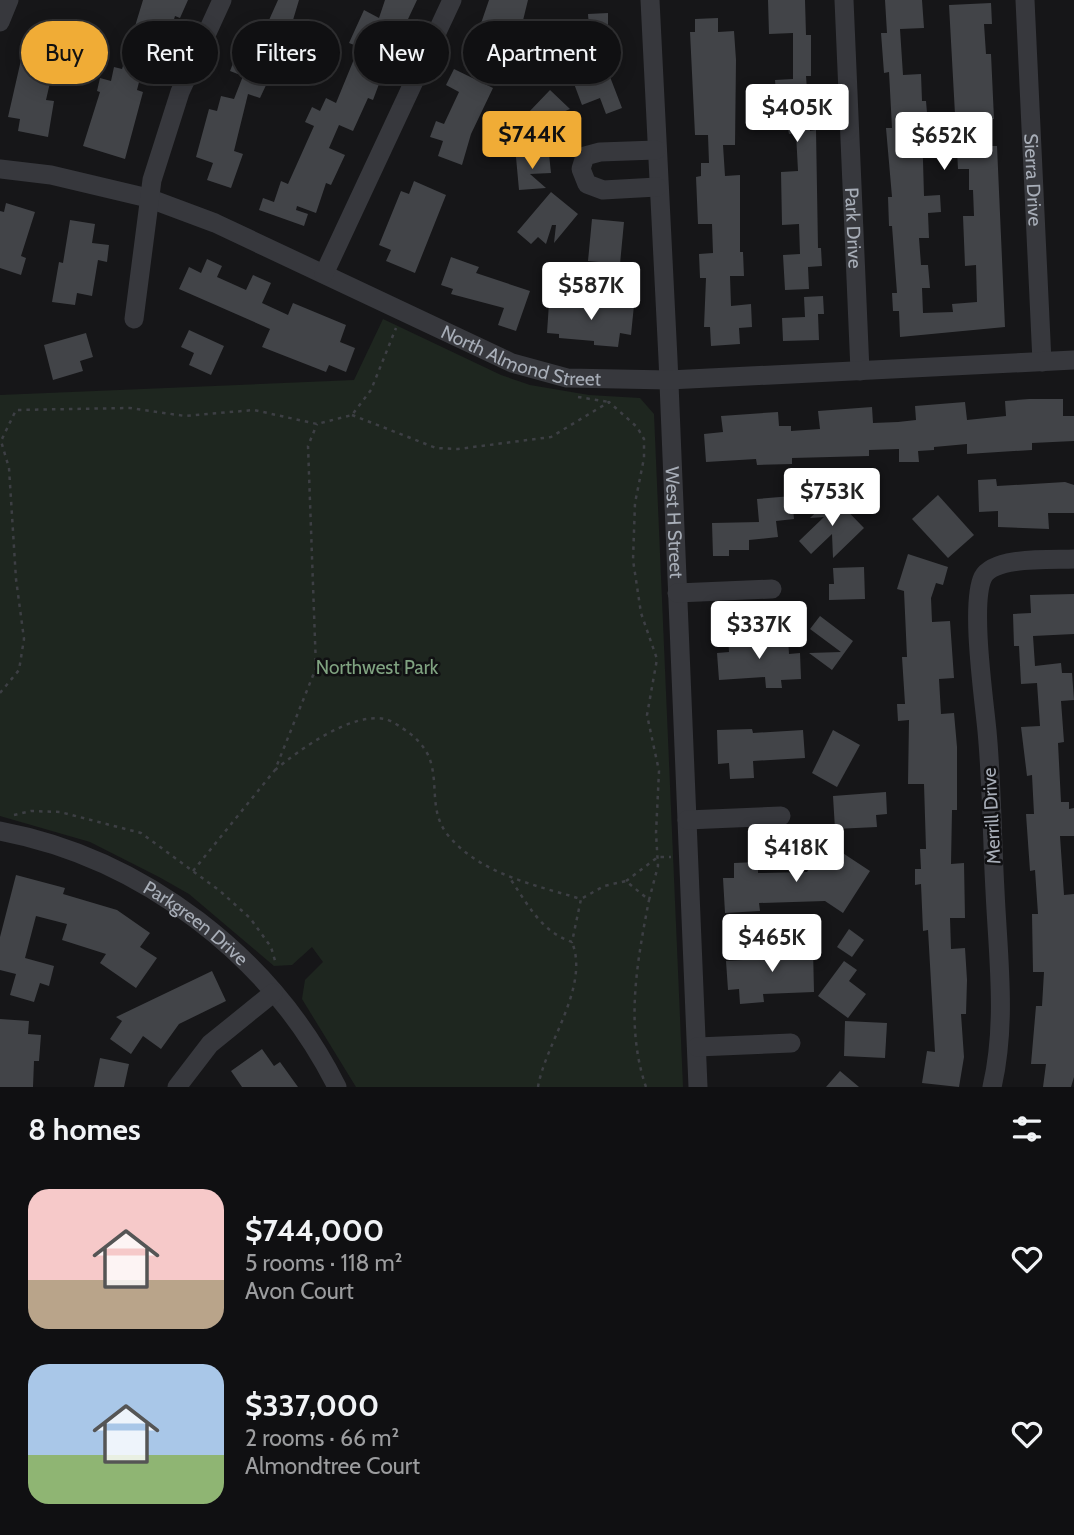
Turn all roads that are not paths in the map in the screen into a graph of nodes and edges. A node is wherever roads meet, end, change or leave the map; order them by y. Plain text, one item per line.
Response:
1 (9, 0) edge
2 (222, 0) edge
3 (452, 0) edge
4 (650, 0) edge
5 (844, 0) edge
6 (1026, 0) edge
7 (0, 22) edge
8 (656, 150) junction
9 (0, 169) edge
10 (657, 187) junction
11 (148, 198) junction
12 (324, 274) junction
13 (134, 319) dead end
14 (1074, 360) edge
15 (1042, 362) junction
16 (860, 371) junction
17 (669, 380) junction
18 (1074, 559) edge
19 (772, 589) dead end
20 (677, 593) junction
21 (781, 816) dead end
22 (687, 820) junction
23 (4, 822) edge
24 (273, 993) junction
25 (790, 1043) dead end
26 (697, 1047) junction
27 (177, 1087) edge
28 (337, 1087) edge
29 (698, 1087) edge
30 (992, 1087) edge

1 - 7 street
2 - 11 street
3 - 12 street
4 - 8 street, West H Street
5 - 16 street, Park Drive
6 - 15 street, Sierra Drive
8 - 10 street, West H Street
8 - 10 street
9 - 11 street, North Almond Street
10 - 17 street, West H Street
11 - 12 street, North Almond Street
11 - 13 street
12 - 17 street, North Almond Street
14 - 15 street, North Almond Street
15 - 16 street, North Almond Street
16 - 17 street, North Almond Street
17 - 20 street, West H Street
18 - 30 street, Merrill Drive
19 - 20 street
20 - 22 street, West H Street
21 - 22 street
22 - 26 street, West H Street
23 - 24 street, Parkgreen Drive
24 - 27 street
24 - 28 street, Parkgreen Drive
25 - 26 street
26 - 29 street, West H Street

